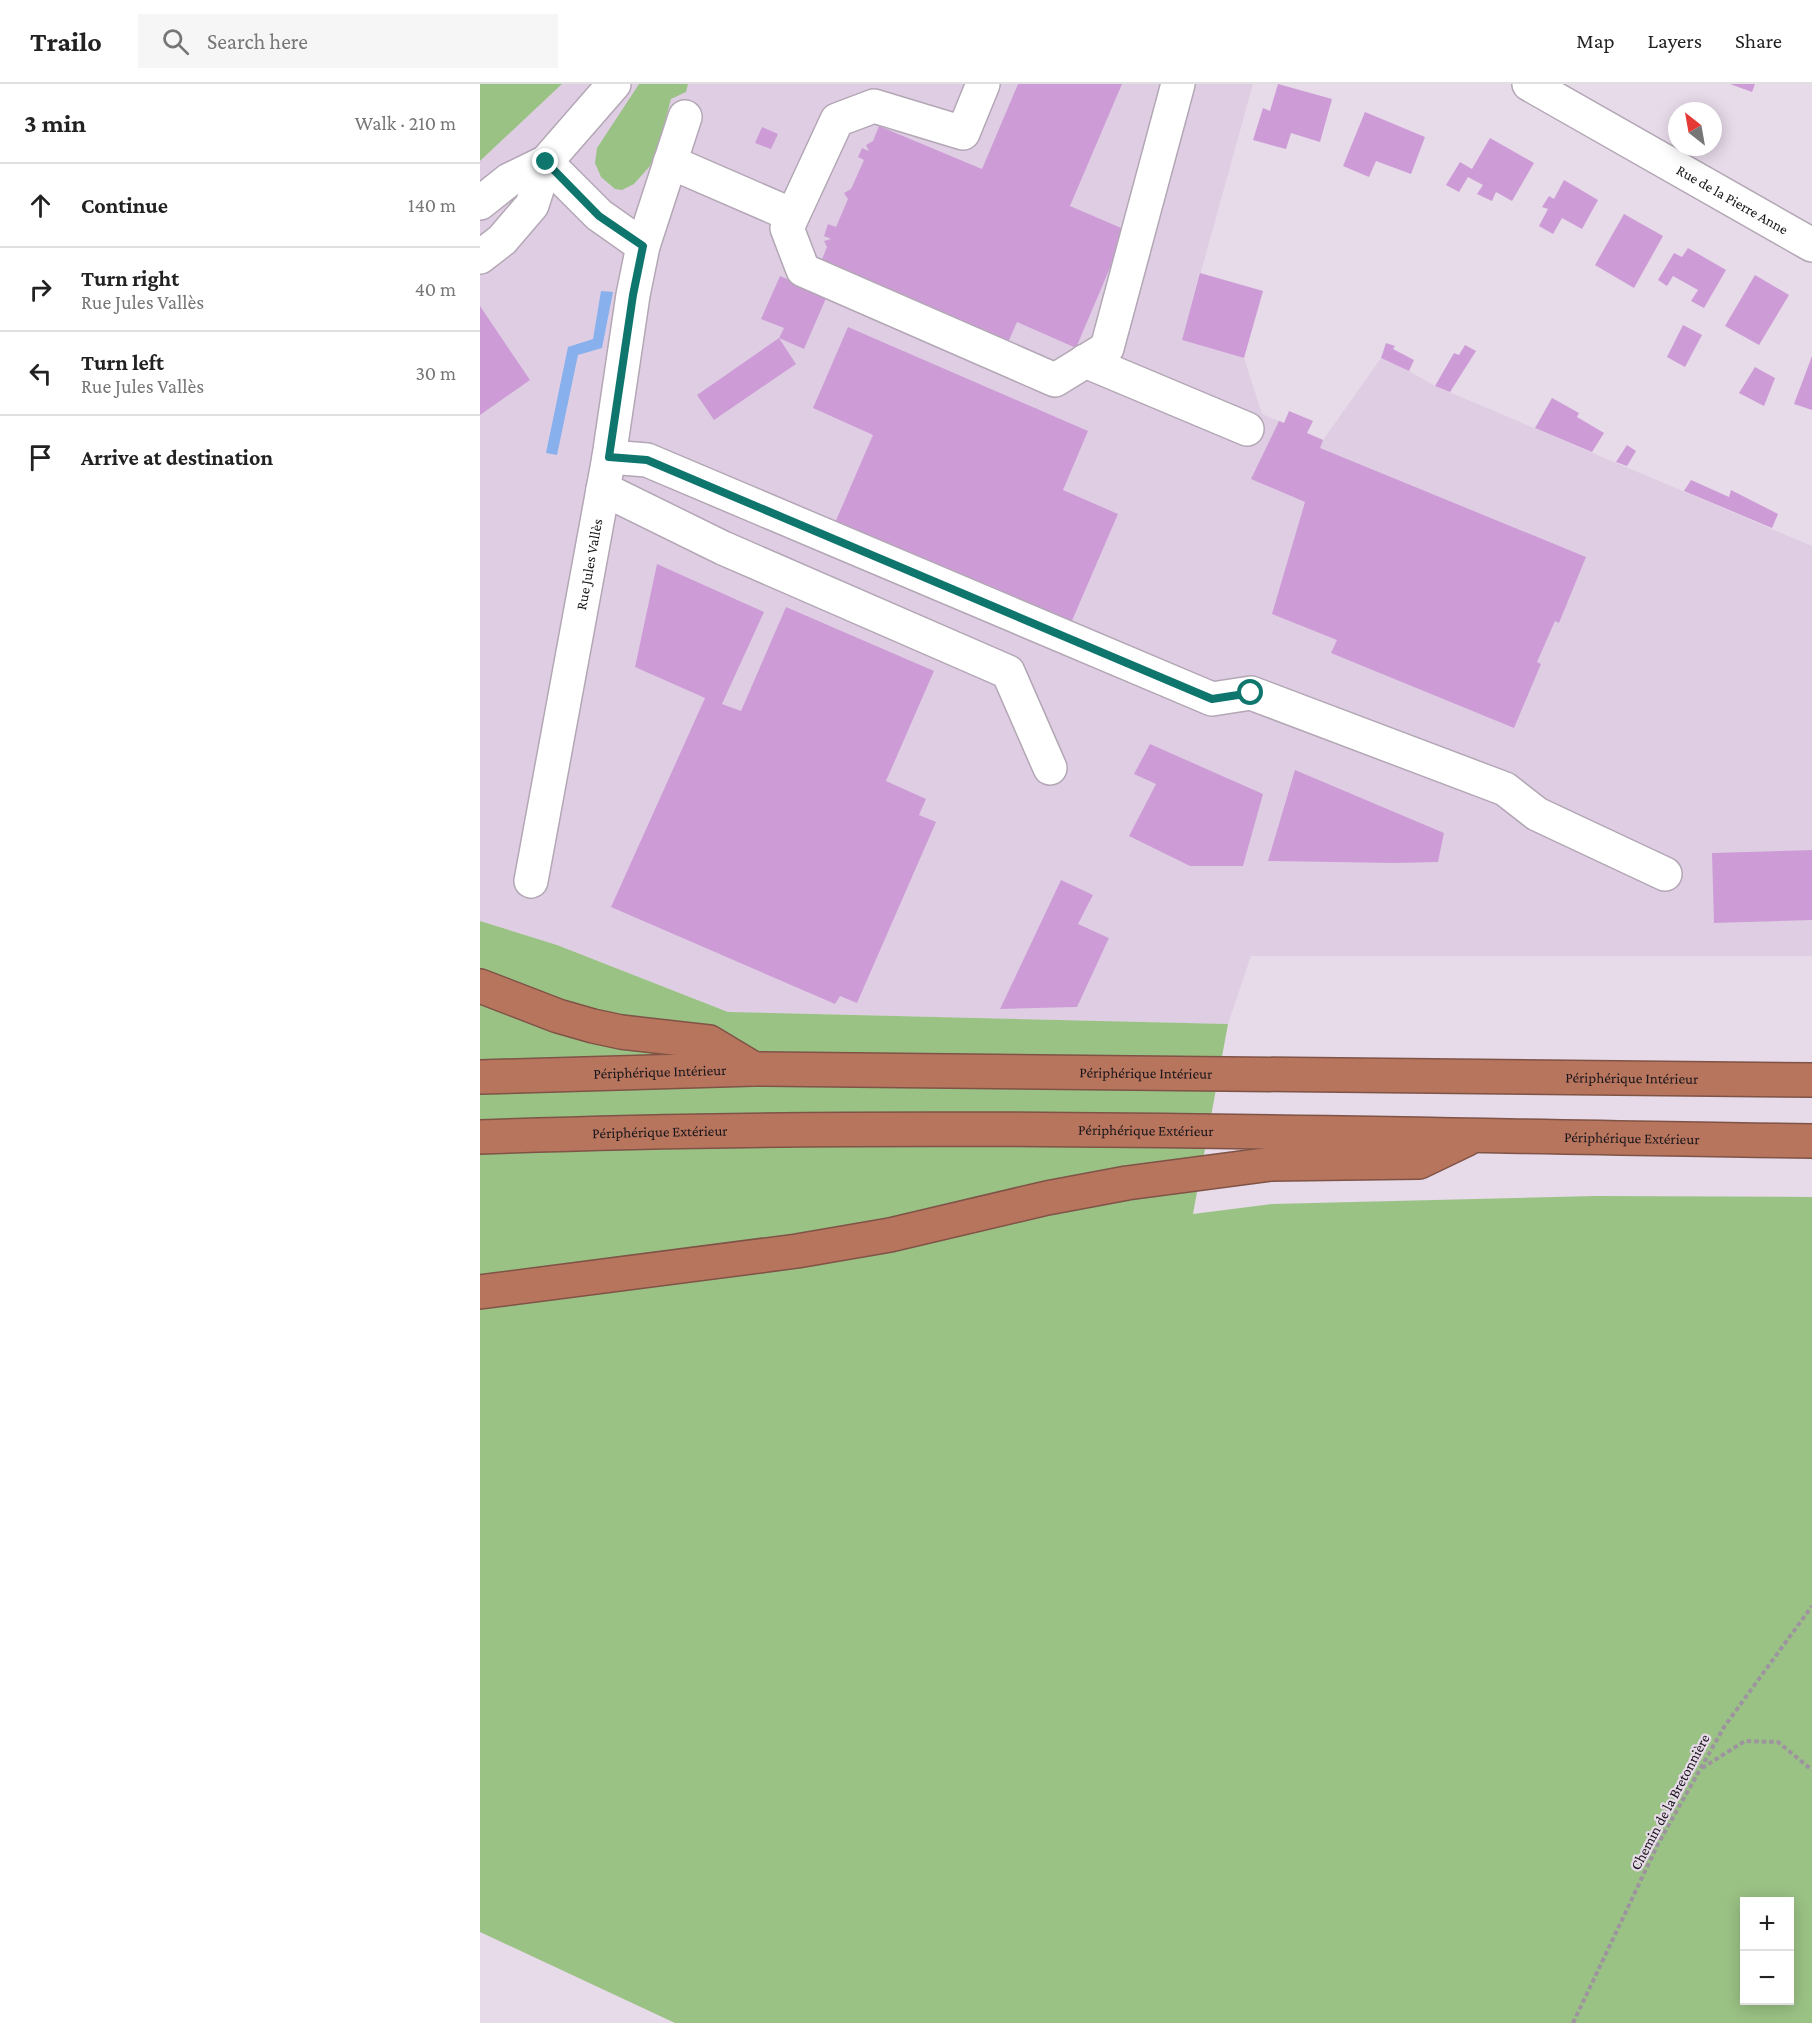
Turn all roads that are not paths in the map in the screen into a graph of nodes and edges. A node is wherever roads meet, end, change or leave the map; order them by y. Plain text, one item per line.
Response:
1 (614, 84) edge
2 (983, 84) edge
3 (1178, 84) edge
4 (1529, 84) edge
5 (685, 117) dead end
6 (546, 162) junction
7 (670, 162) junction
8 (480, 203) edge
9 (792, 215) junction
10 (1812, 245) edge
11 (643, 246) junction
12 (480, 258) edge
13 (1085, 361) junction
14 (1247, 429) dead end
15 (609, 457) junction
16 (603, 489) junction
17 (1050, 768) dead end
18 (1665, 874) dead end
19 (531, 881) dead end
20 (480, 986) edge
21 (754, 1069) junction
22 (480, 1077) edge
23 (1812, 1080) edge
24 (1473, 1136) junction
25 (480, 1137) edge
26 (1812, 1140) edge
27 (480, 1292) edge

1 - 6 street
2 - 9 street
3 - 13 street
4 - 10 street, Rue de la Pierre Anne
5 - 7 street, Rue Jules Vallès
6 - 8 street
6 - 11 street
6 - 12 street
7 - 9 street
7 - 11 street, Rue Jules Vallès
9 - 13 street
11 - 15 street, Rue Jules Vallès
13 - 14 street
15 - 16 street, Rue Jules Vallès
15 - 18 street
16 - 17 street
16 - 19 street, Rue Jules Vallès
20 - 21 highway
21 - 22 highway, Périphérique Intérieur
21 - 23 highway, Périphérique Intérieur
24 - 25 highway, Périphérique Extérieur
24 - 26 highway, Périphérique Extérieur
24 - 27 highway

